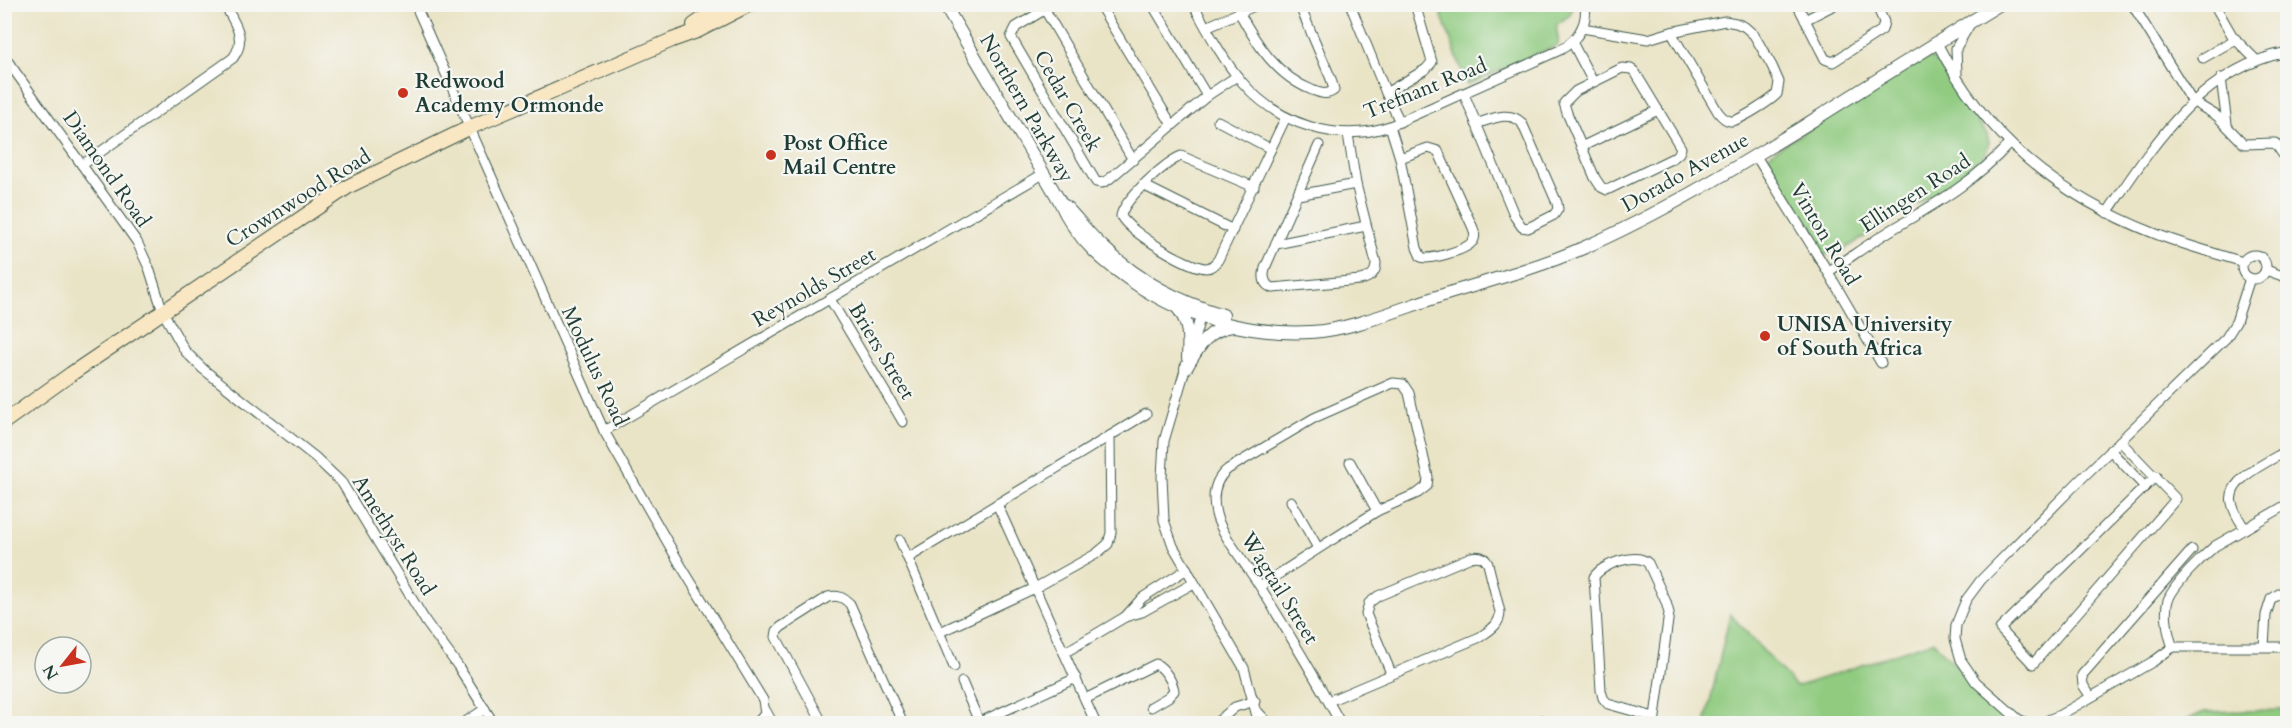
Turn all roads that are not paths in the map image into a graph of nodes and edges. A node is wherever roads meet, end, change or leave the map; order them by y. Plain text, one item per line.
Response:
1 (224, 4) edge
2 (415, 4) edge
3 (724, 4) edge
4 (750, 4) edge
5 (944, 4) edge
6 (1099, 4) edge
7 (1152, 4) edge
8 (1193, 4) edge
9 (1259, 4) edge
10 (1299, 4) edge
11 (1350, 4) edge
12 (1415, 4) edge
13 (1585, 4) edge
14 (1797, 4) edge
15 (1836, 4) edge
16 (1876, 4) edge
17 (2000, 4) edge
18 (2132, 4) edge
19 (2214, 4) edge
20 (1050, 7) edge
21 (1986, 8) edge
22 (1239, 12) junction
23 (1804, 20) junction
24 (1972, 22) junction
25 (1206, 27) junction
26 (1582, 28) junction
27 (1671, 32) junction
28 (2236, 39) junction
29 (672, 40) junction
30 (1572, 42) junction
31 (1937, 43) junction
32 (2288, 52) edge
33 (4, 56) edge
34 (2203, 58) dead end
35 (2256, 60) junction
36 (1237, 76) junction
37 (2221, 78) junction
38 (1958, 79) junction
39 (1593, 82) junction
40 (1386, 93) junction
41 (1464, 94) junction
42 (1207, 96) junction
43 (2192, 101) junction
44 (1658, 110) junction
45 (1286, 117) junction
46 (1218, 121) dead end
47 (1401, 122) junction
48 (1476, 124) junction
49 (2227, 124) junction
50 (1172, 125) junction
51 (1390, 126) junction
52 (471, 127) junction
53 (1348, 134) junction
54 (2009, 144) junction
55 (1319, 145) dead end
56 (1581, 147) junction
57 (1271, 149) junction
58 (1756, 156) junction
59 (1400, 158) junction
60 (1133, 160) junction
61 (2288, 162) edge
62 (82, 165) junction
63 (1043, 174) junction
64 (1356, 184) junction
65 (1143, 185) junction
66 (1254, 187) junction
67 (1298, 195) junction
68 (1059, 200) junction
69 (2107, 213) junction
70 (1365, 226) junction
71 (1233, 230) junction
72 (1276, 244) junction
73 (2243, 262) junction
74 (2266, 270) junction
75 (1828, 272) junction
76 (2250, 278) junction
77 (2288, 278) edge
78 (830, 299) junction
79 (1175, 306) junction
80 (163, 312) junction
81 (1201, 313) junction
82 (1365, 319) junction
83 (1237, 326) junction
84 (1187, 363) junction
85 (1881, 363) dead end
86 (1146, 414) dead end
87 (4, 422) edge
88 (903, 422) dead end
89 (604, 431) junction
90 (1110, 436) junction
91 (2120, 441) junction
92 (2110, 450) junction
93 (2288, 450) edge
94 (1350, 462) dead end
95 (2156, 476) junction
96 (2145, 488) junction
97 (1291, 501) dead end
98 (997, 504) junction
99 (2288, 504) edge
100 (1377, 511) junction
101 (2245, 529) junction
102 (900, 540) dead end
103 (1318, 548) junction
104 (2192, 550) dead end
105 (908, 558) junction
106 (1187, 569) junction
107 (1194, 583) junction
108 (1260, 586) junction
109 (1035, 588) junction
110 (2288, 588) edge
111 (1125, 617) junction
112 (940, 632) junction
113 (2264, 646) junction
114 (2173, 647) junction
115 (2288, 647) edge
116 (1064, 653) junction
117 (954, 667) dead end
118 (1391, 673) junction
119 (1076, 678) junction
120 (962, 682) dead end
121 (2091, 697) junction
122 (1085, 699) junction
123 (1255, 700) junction
124 (1329, 701) junction
125 (1151, 707) dead end
126 (485, 709) junction
127 (766, 711) junction
128 (1258, 712) junction
129 (1654, 720) edge
130 (462, 723) edge
131 (494, 723) edge
132 (756, 723) edge
133 (773, 723) edge
134 (823, 723) edge
135 (903, 723) edge
136 (980, 723) edge
137 (1096, 723) edge
138 (1215, 723) edge
139 (1259, 723) edge
140 (1269, 723) edge
141 (1341, 723) edge
142 (1530, 723) edge
143 (1552, 723) edge
144 (2029, 723) edge
145 (2039, 723) edge

1 - 62 street
2 - 52 street, Modulus Road
3 - 29 main road, Crownwood Road
4 - 29 main road, Crownwood Road
5 - 63 street, Northern Parkway
6 - 50 street
7 - 42 street
8 - 25 street, Trefnant Road
9 - 22 street
10 - 22 street
11 - 40 street
12 - 40 street
13 - 26 street, Trefnant Road
14 - 23 street
15 - 23 street
16 - 23 street
17 - 21 street, Dorado Avenue
18 - 43 street
19 - 28 street
20 - 60 street, Cedar Creek
20 - 60 street, Cedar Creek
21 - 24 street, Dorado Avenue
22 - 25 street
24 - 31 street, Dorado Avenue
24 - 38 street
25 - 36 street, Trefnant Road
26 - 27 street
26 - 30 street, Trefnant Road
27 - 27 street
28 - 34 street
28 - 35 street
29 - 52 main road, Crownwood Road
30 - 39 street
30 - 41 street, Trefnant Road
31 - 38 street
31 - 58 street, Dorado Avenue
32 - 35 street
33 - 62 street, Diamond Road
35 - 37 street
36 - 42 street, Cedar Creek
36 - 45 street, Trefnant Road
37 - 43 street
37 - 49 street
38 - 54 street
39 - 44 street
39 - 56 street
40 - 47 street
41 - 47 street, Trefnant Road
41 - 48 street
42 - 50 street, Cedar Creek
43 - 49 street
43 - 69 street
44 - 56 street
44 - 56 street
45 - 53 street, Trefnant Road
45 - 57 street
46 - 57 street
47 - 51 street, Trefnant Road
48 - 48 street
49 - 61 street
50 - 60 street, Cedar Creek
51 - 53 street, Trefnant Road
51 - 59 street
52 - 80 main road, Crownwood Road
52 - 89 street, Modulus Road
53 - 64 street
54 - 69 street
54 - 75 street, Ellingen Road
55 - 67 street
57 - 66 street
58 - 75 street, Vinton Road
58 - 82 street, Dorado Avenue
59 - 59 street
62 - 80 street, Diamond Road
63 - 68 street, Northern Parkway
63 - 78 street, Reynolds Street
64 - 67 street
64 - 70 street
65 - 66 street
65 - 71 street
65 - 71 street
66 - 71 street
67 - 72 street
68 - 79 street, Northern Parkway
68 - 81 street, Northern Parkway
69 - 73 street
70 - 72 street
70 - 72 street
73 - 74 street
73 - 76 street
74 - 76 street
74 - 77 street
75 - 85 street, Vinton Road
76 - 91 street
78 - 88 street, Briers Street
78 - 89 street, Reynolds Street
79 - 81 street, Northern Parkway
79 - 84 street
80 - 87 main road, Crownwood Road
80 - 126 street, Amethyst Road
81 - 82 street, Dorado Avenue
81 - 83 street, Dorado Avenue
81 - 84 street
82 - 83 street, Dorado Avenue
83 - 84 street
84 - 106 street
86 - 90 street
89 - 127 street, Modulus Road
90 - 98 street
90 - 109 street
91 - 92 street
91 - 95 street
92 - 96 street
92 - 144 street
93 - 101 street
94 - 100 street
95 - 96 street
95 - 96 street
97 - 103 street
98 - 105 street
98 - 109 street
99 - 101 street
100 - 103 street
100 - 108 street, Wagtail Street
101 - 114 street
102 - 105 street
103 - 108 street
104 - 121 street
105 - 112 street
106 - 107 street
106 - 111 street
107 - 111 street
107 - 123 street
108 - 124 street, Wagtail Street
109 - 112 street
109 - 116 street
110 - 113 street
111 - 116 street
112 - 117 street
113 - 114 street
113 - 115 street
114 - 121 street
116 - 119 street
118 - 118 street
118 - 124 street
119 - 122 street
119 - 136 street
120 - 136 street
121 - 145 street
122 - 125 street
122 - 137 street
123 - 128 street
123 - 138 street
124 - 141 street, Wagtail Street
126 - 130 street
126 - 131 street, Amethyst Road
127 - 132 street
127 - 133 street, Modulus Road
128 - 139 street
128 - 140 street
129 - 129 street
134 - 135 street
142 - 143 street

